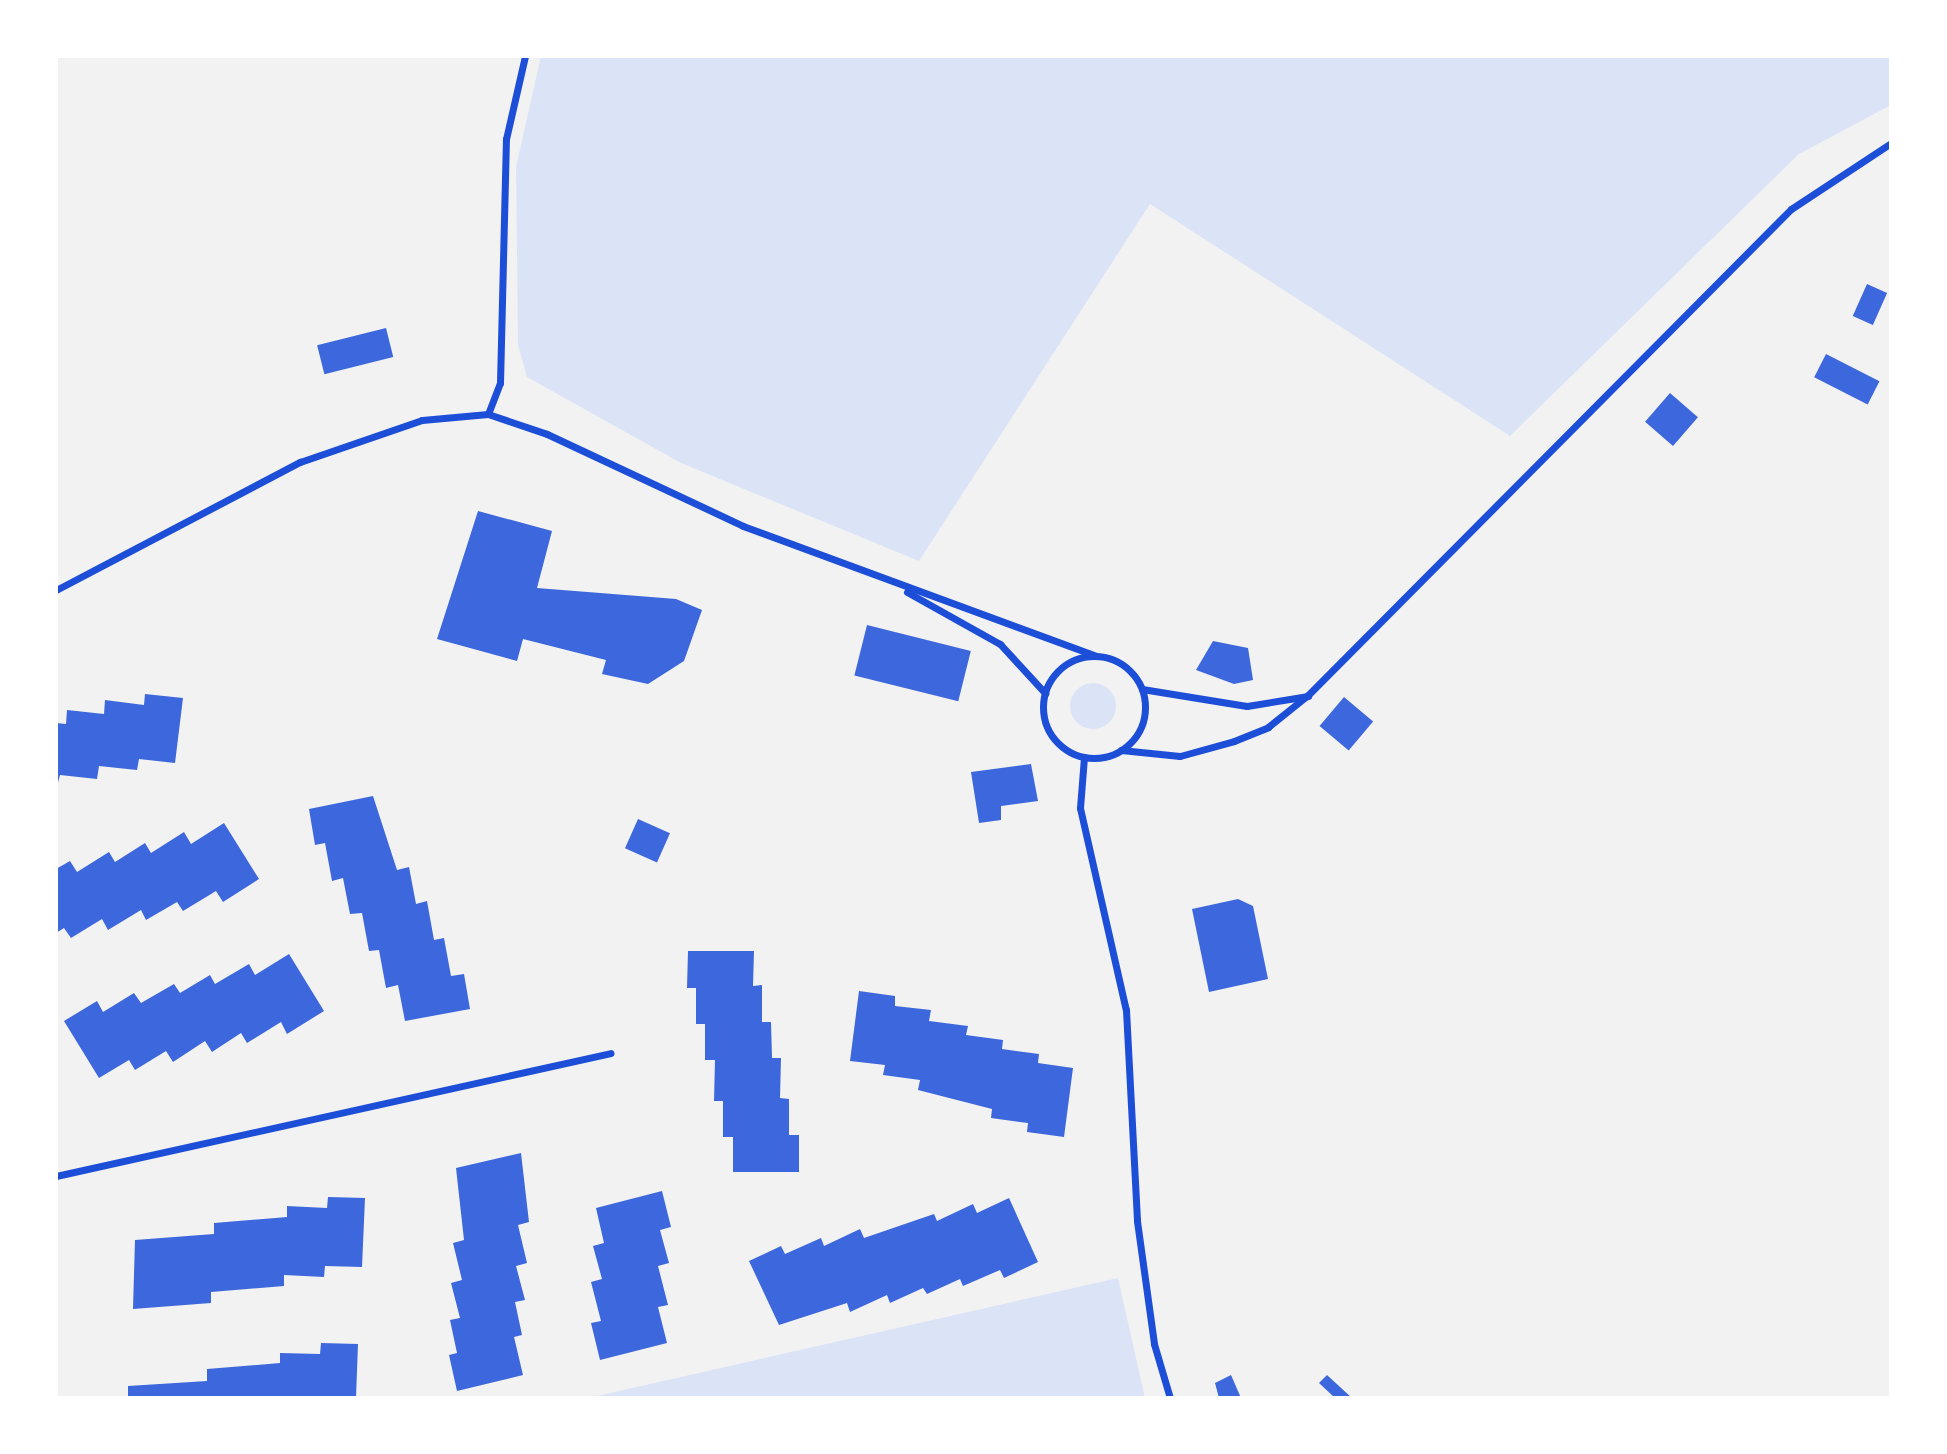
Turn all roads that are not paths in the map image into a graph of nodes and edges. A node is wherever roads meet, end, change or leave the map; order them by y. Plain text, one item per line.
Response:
1 (525, 56) edge
2 (1891, 143) edge
3 (488, 414) junction
4 (891, 583) junction
5 (56, 590) edge
6 (1096, 656) junction
7 (1142, 689) junction
8 (1045, 693) junction
9 (1308, 695) junction
10 (1121, 750) junction
11 (1084, 757) junction
12 (611, 1053) dead end
13 (56, 1176) edge
14 (1170, 1398) edge

1 - 3 street
2 - 9 street
3 - 4 street
3 - 5 street
4 - 6 street
4 - 8 street
6 - 7 street
6 - 8 street
7 - 9 street
7 - 10 street
8 - 11 street
9 - 10 street
10 - 11 street
11 - 14 street
12 - 13 street

